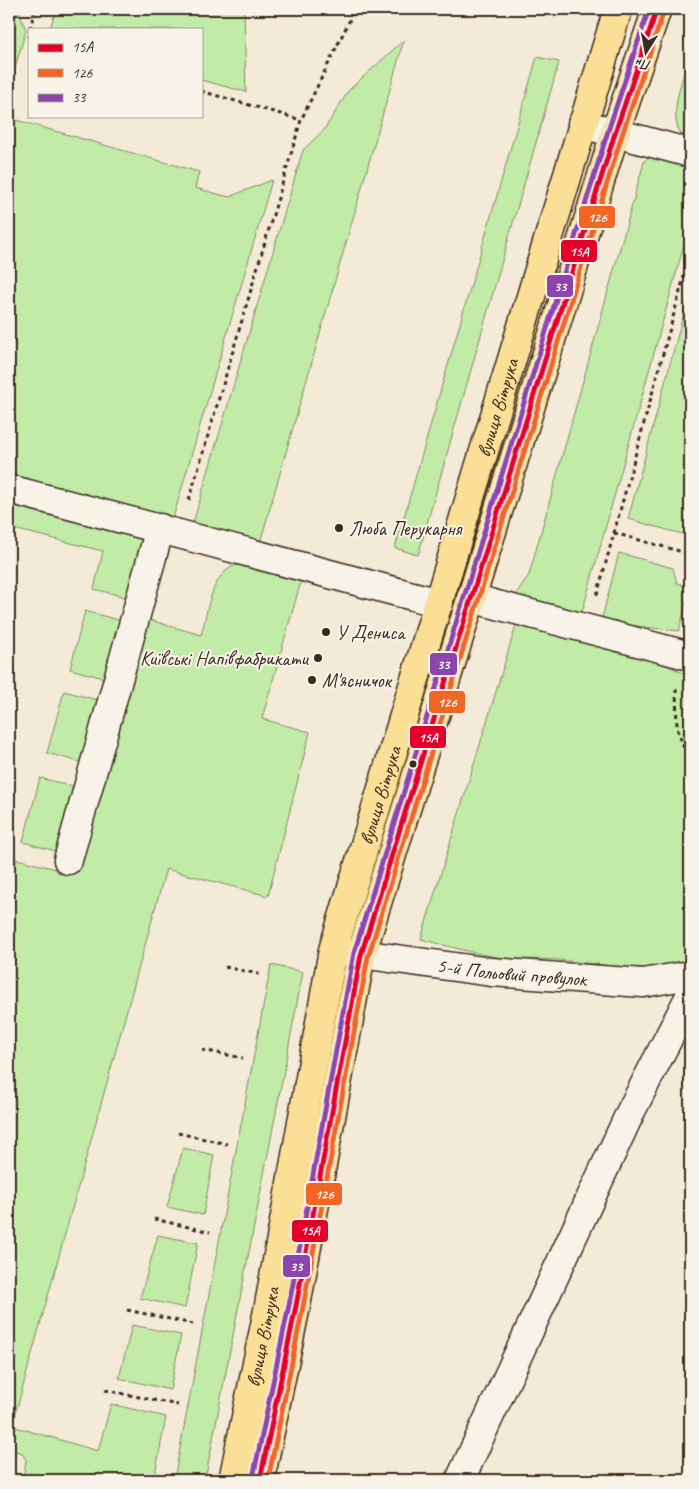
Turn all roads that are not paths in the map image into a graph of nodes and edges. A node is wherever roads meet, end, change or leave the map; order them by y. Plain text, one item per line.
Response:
1 (618, 9) edge
2 (657, 9) edge
3 (582, 124) junction
4 (615, 133) junction
5 (690, 153) edge
6 (9, 489) edge
7 (170, 531) junction
8 (471, 598) junction
9 (439, 603) junction
10 (683, 655) edge
11 (68, 860) dead end
12 (333, 950) junction
13 (361, 955) junction
14 (690, 975) edge
15 (690, 996) edge
16 (233, 1480) edge
17 (260, 1480) edge
18 (460, 1480) edge

1 - 3 main road, вулиця Вітрука
2 - 4 main road, вулиця Вітрука
3 - 4 street
3 - 9 main road, вулиця Вітрука
4 - 5 street
4 - 8 main road, вулиця Вітрука
6 - 7 street
7 - 9 street
7 - 11 street
8 - 10 street
8 - 13 main road, вулиця Вітрука
9 - 12 main road, вулиця Вітрука
12 - 13 street, 5-й Польовий провулок
12 - 16 main road, вулиця Вітрука
13 - 14 street, 5-й Польовий провулок
13 - 17 main road, вулиця Вітрука
15 - 18 street

